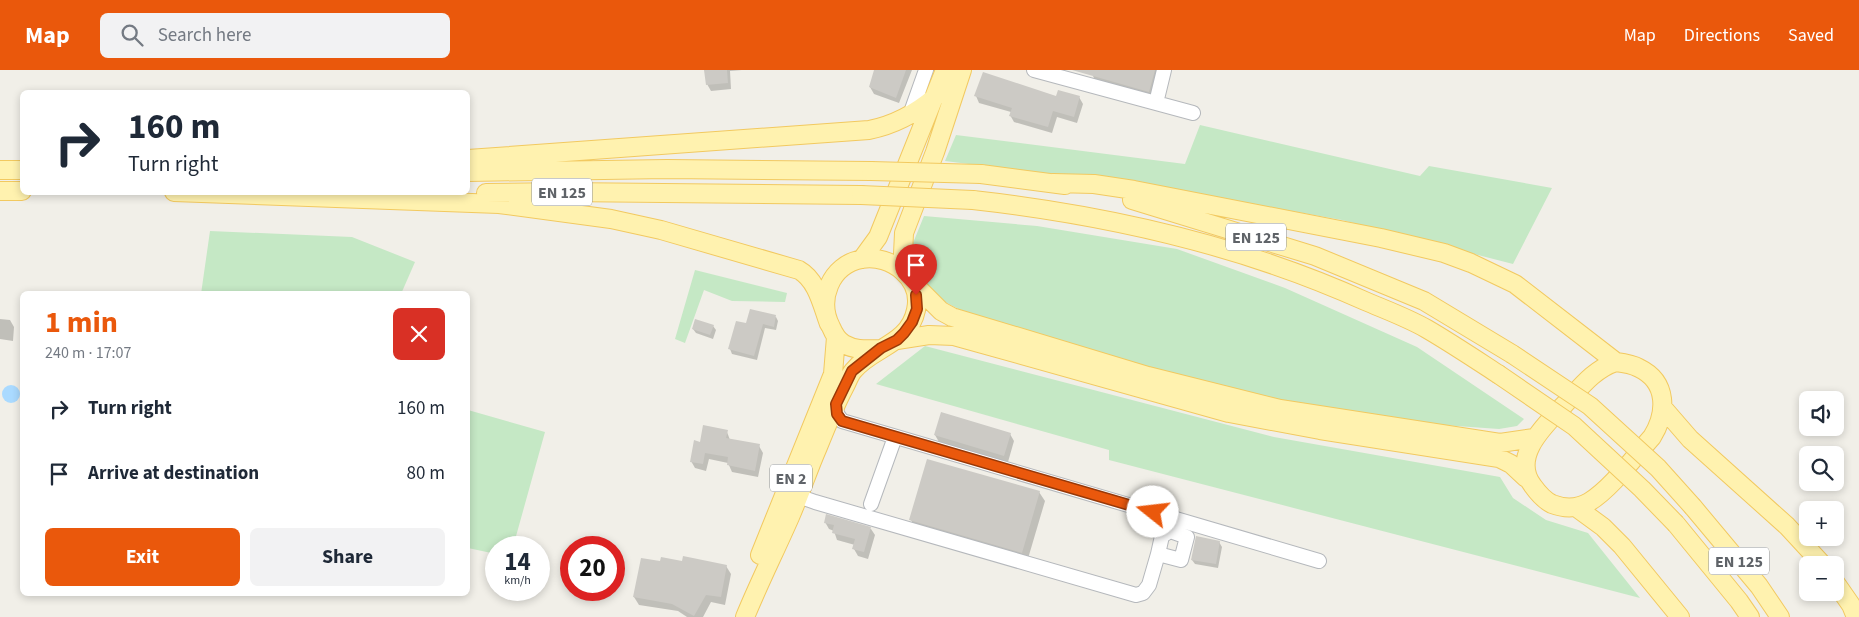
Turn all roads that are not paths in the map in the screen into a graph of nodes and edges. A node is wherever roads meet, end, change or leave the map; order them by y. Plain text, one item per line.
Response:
1 (926, 70) edge
2 (945, 70) edge
3 (962, 70) edge
4 (1034, 70) edge
5 (1164, 70) edge
6 (935, 97) junction
7 (1156, 103) junction
8 (1193, 113) dead end
9 (910, 115) junction
10 (470, 159) edge
11 (0, 170) edge
12 (20, 170) edge
13 (470, 172) edge
14 (1053, 183) junction
15 (0, 191) edge
16 (20, 191) edge
17 (470, 193) edge
18 (241, 195) edge
19 (338, 195) edge
20 (263, 196) junction
21 (862, 259) junction
22 (908, 277) junction
23 (833, 331) junction
24 (897, 340) junction
25 (881, 348) junction
26 (1616, 362) junction
27 (836, 404) junction
28 (1664, 409) junction
29 (854, 425) junction
30 (823, 436) junction
31 (895, 437) junction
32 (1534, 438) junction
33 (1526, 478) junction
34 (798, 496) junction
35 (871, 504) dead end
36 (1577, 508) junction
37 (1158, 554) dead end
38 (1815, 556) edge
39 (1319, 560) dead end
40 (1844, 595) edge
41 (738, 617) edge
42 (745, 617) edge
43 (1680, 617) edge
44 (1750, 617) edge
45 (1780, 617) edge
46 (1856, 617) edge

1 - 9 street
2 - 6 main road, EN 2
3 - 22 main road, EN 2
4 - 7 street
5 - 7 street
6 - 9 main road
6 - 21 main road, EN 2
7 - 8 street
9 - 10 main road
11 - 12 main road
13 - 14 main road, EN 125, bridge
14 - 26 main road
14 - 45 main road, EN 125, bridge
15 - 16 main road
17 - 44 main road, EN 125, bridge
18 - 20 main road, EN 125
19 - 20 main road, EN 125, bridge
20 - 23 main road
21 - 22 main road
21 - 23 main road, EN 2
22 - 24 main road, EN 2
22 - 32 main road
23 - 25 main road, EN 2
23 - 41 main road, EN 2
24 - 25 main road, EN 2
24 - 33 main road
25 - 27 main road, EN 2
26 - 28 main road
26 - 32 main road
27 - 29 street
27 - 30 main road, EN 2
28 - 36 main road
28 - 38 main road
29 - 30 street
29 - 31 street
30 - 34 main road, EN 2
31 - 35 street
31 - 39 street
32 - 33 main road
33 - 36 main road
34 - 37 street
34 - 42 main road, EN 2
36 - 43 main road
40 - 46 main road

